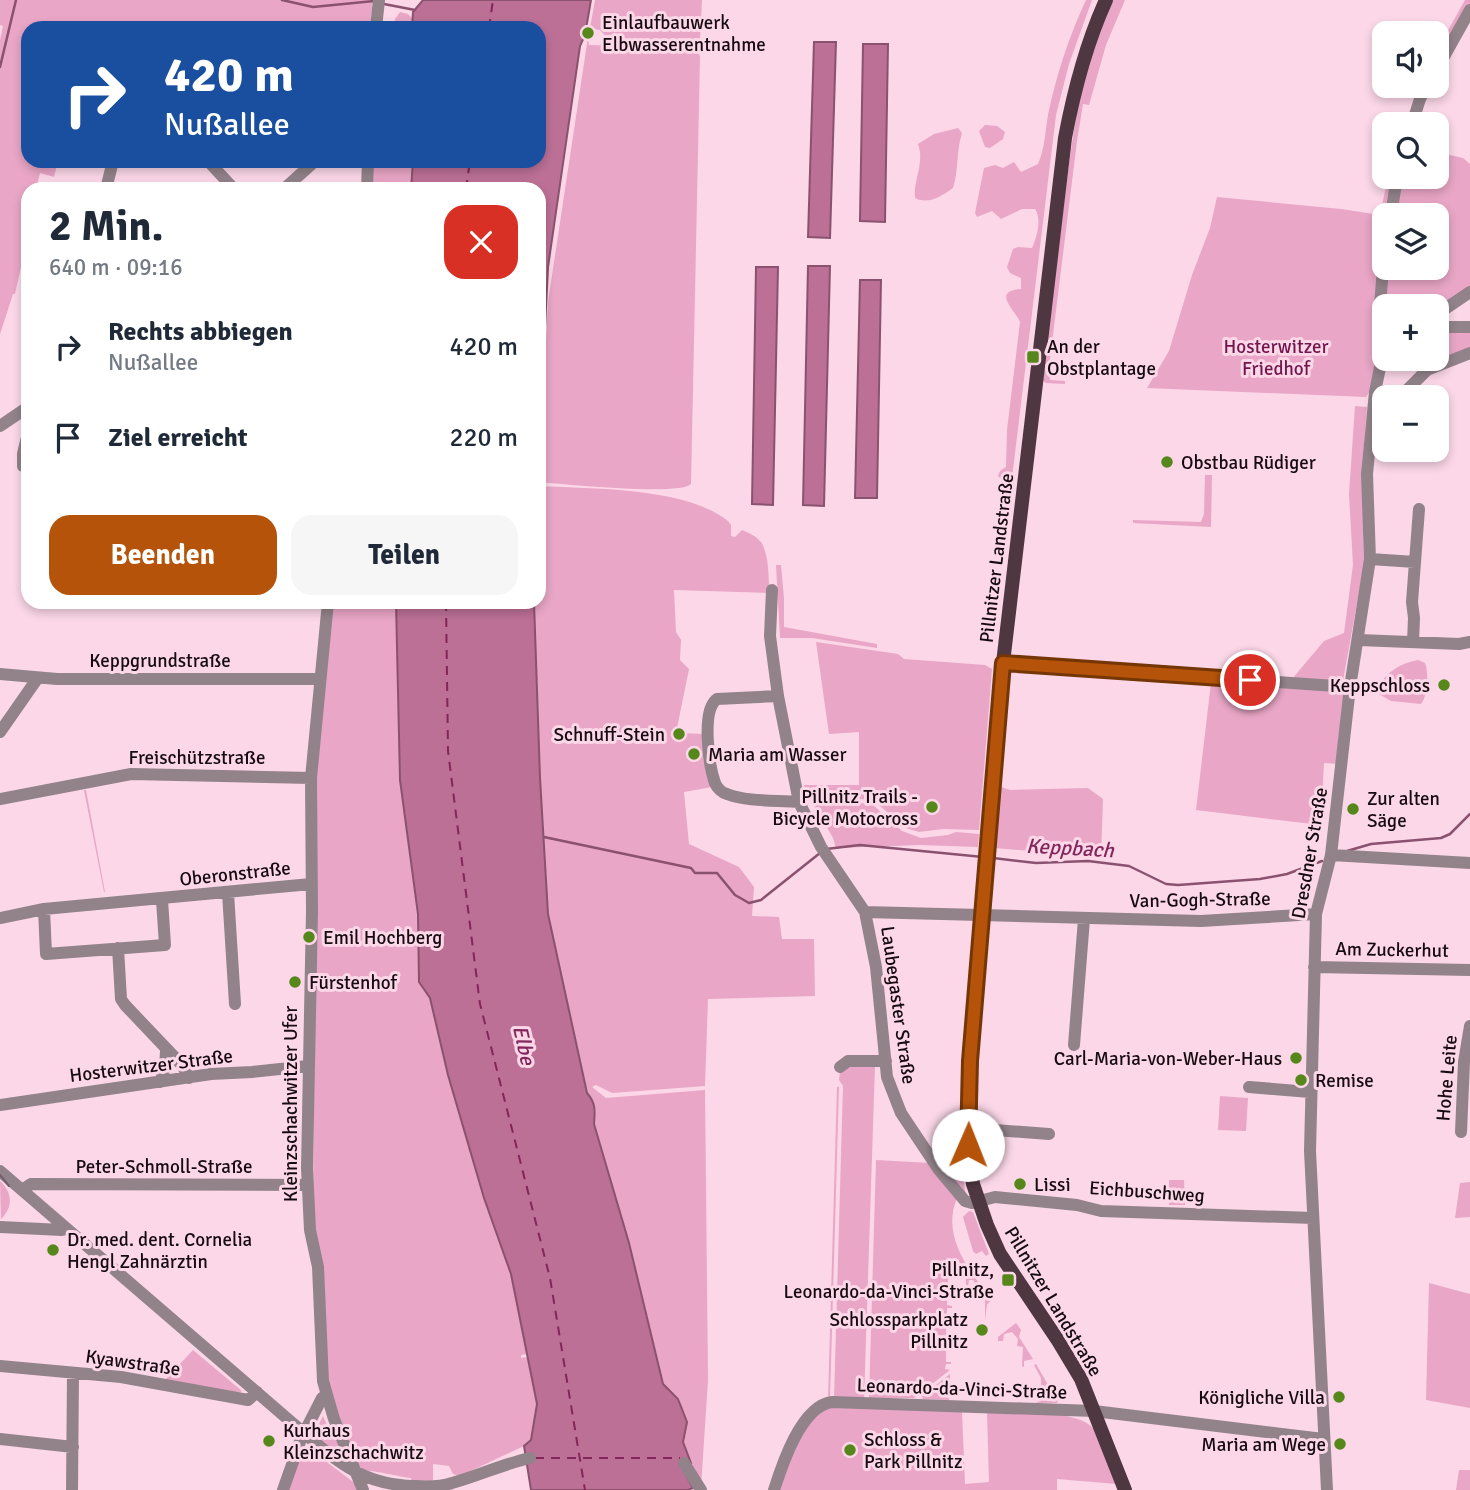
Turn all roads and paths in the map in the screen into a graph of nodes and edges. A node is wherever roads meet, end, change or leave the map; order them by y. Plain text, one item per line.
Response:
1 (1106, 0) edge
2 (1470, 10) edge
3 (1449, 48) edge
4 (214, 168) edge
5 (307, 168) edge
6 (228, 182) edge
7 (292, 182) edge
8 (1382, 280) edge
9 (1470, 292) edge
10 (1470, 327) edge
11 (1470, 353) edge
12 (1376, 385) edge
13 (1412, 385) edge
14 (21, 416) edge
15 (1372, 423) edge
16 (0, 426) edge
17 (1419, 509) dead end
18 (1370, 559) junction
19 (1415, 562) junction
20 (772, 590) dead end
21 (327, 609) edge
22 (1359, 640) junction
23 (1413, 642) junction
24 (1470, 642) edge
25 (1003, 663) junction
26 (0, 674) edge
27 (37, 679) junction
28 (320, 679) junction
29 (1350, 687) junction
30 (778, 696) junction
31 (0, 732) edge
32 (311, 778) junction
33 (0, 799) edge
34 (799, 802) junction
35 (1331, 855) junction
36 (1470, 863) edge
37 (311, 884) junction
38 (228, 893) junction
39 (162, 900) junction
40 (44, 909) junction
41 (865, 912) junction
42 (1316, 914) junction
43 (982, 916) junction
44 (0, 918) edge
45 (1084, 919) junction
46 (118, 948) junction
47 (1314, 967) junction
48 (1470, 970) edge
49 (235, 1004) dead end
50 (1470, 1026) edge
51 (1074, 1045) dead end
52 (166, 1051) junction
53 (886, 1061) junction
54 (308, 1066) junction
55 (840, 1067) dead end
56 (189, 1078) junction
57 (160, 1082) junction
58 (1249, 1087) dead end
59 (1310, 1092) junction
60 (0, 1105) edge
61 (968, 1128) junction
62 (1461, 1132) dead end
63 (1049, 1134) dead end
64 (0, 1171) edge
65 (308, 1185) junction
66 (22, 1190) junction
67 (978, 1202) junction
68 (1313, 1218) junction
69 (3, 1227) edge
70 (66, 1230) junction
71 (0, 1366) edge
72 (73, 1373) junction
73 (257, 1392) junction
74 (326, 1395) junction
75 (1094, 1411) junction
76 (304, 1433) junction
77 (0, 1439) edge
78 (1323, 1439) junction
79 (73, 1447) junction
80 (530, 1458) dead end
81 (684, 1463) dead end
82 (358, 1474) junction
83 (72, 1490) edge
84 (284, 1490) edge
85 (363, 1490) edge
86 (701, 1490) edge
87 (774, 1490) edge
88 (1125, 1490) edge
89 (1327, 1490) edge

1 - 25 main road, Pillnitzer Landstraße
2 - 3 street
4 - 6 street
5 - 7 street
8 - 12 street, Dresdner Straße
9 - 10 street
11 - 13 street
14 - 16 street
15 - 18 street, Dresdner Straße
17 - 19 street
18 - 19 street
18 - 22 street, Dresdner Straße
19 - 23 street
20 - 30 street, Laubegaster Straße
21 - 28 street, Kleinzschachwitzer Ufer
22 - 23 street
22 - 29 street, Dresdner Straße
23 - 24 street
25 - 29 street
25 - 43 main road, Pillnitzer Landstraße
26 - 27 street, Keppgrundstraße
27 - 28 street, Keppgrundstraße
27 - 31 street
28 - 32 street, Kleinzschachwitzer Ufer
29 - 35 street, Dresdner Straße
30 - 34 street, Laubegaster Straße
30 - 34 street
32 - 33 street, Freischützstraße
32 - 37 street, Kleinzschachwitzer Ufer
34 - 41 street, Laubegaster Straße
35 - 36 street
35 - 42 street, Dresdner Straße
37 - 38 street, Oberonstraße
37 - 54 street, Kleinzschachwitzer Ufer
38 - 39 street, Oberonstraße
38 - 49 street
39 - 40 street, Oberonstraße
39 - 46 street, Oberonstraße
40 - 44 street, Oberonstraße
40 - 46 street, Oberonstraße
41 - 43 street, Van-Gogh-Straße
41 - 53 street, Laubegaster Straße
42 - 45 street, Van-Gogh-Straße
42 - 47 street, Dresdner Straße
43 - 45 street, Van-Gogh-Straße
43 - 61 main road, Pillnitzer Landstraße
45 - 51 street
46 - 52 street
47 - 48 street, Am Zuckerhut
47 - 59 street, Dresdner Straße
50 - 62 street, Hohe Leite
52 - 56 street
52 - 57 street
53 - 55 street
53 - 67 street, Laubegaster Straße
54 - 56 street, Hosterwitzer Straße
54 - 65 street, Kleinzschachwitzer Ufer
56 - 57 street, Hosterwitzer Straße
57 - 60 street, Hosterwitzer Straße
58 - 59 street
59 - 68 street, Dresdner Straße
61 - 63 street
61 - 67 main road, Pillnitzer Landstraße
64 - 66 street
65 - 66 street, Peter-Schmoll-Straße
65 - 74 street, Kleinzschachwitzer Ufer
66 - 70 street
67 - 68 street, Eichbuschweg
67 - 75 main road, Pillnitzer Landstraße
68 - 78 street, Dresdner Straße
69 - 70 street
70 - 73 street
71 - 72 street, Kyawstraße
72 - 73 street, Kyawstraße
72 - 79 street
73 - 76 street
74 - 76 street
74 - 82 street, Kleinzschachwitzer Ufer
75 - 78 street, Leonardo-da-Vinci-Straße
75 - 87 street, Leonardo-da-Vinci-Straße
75 - 88 main road, Pillnitzer Landstraße
76 - 82 street
76 - 84 street
77 - 79 street
78 - 89 street, Dresdner Straße
79 - 83 street
80 - 82 street
81 - 86 street
82 - 85 street, Kleinzschachwitzer Ufer

